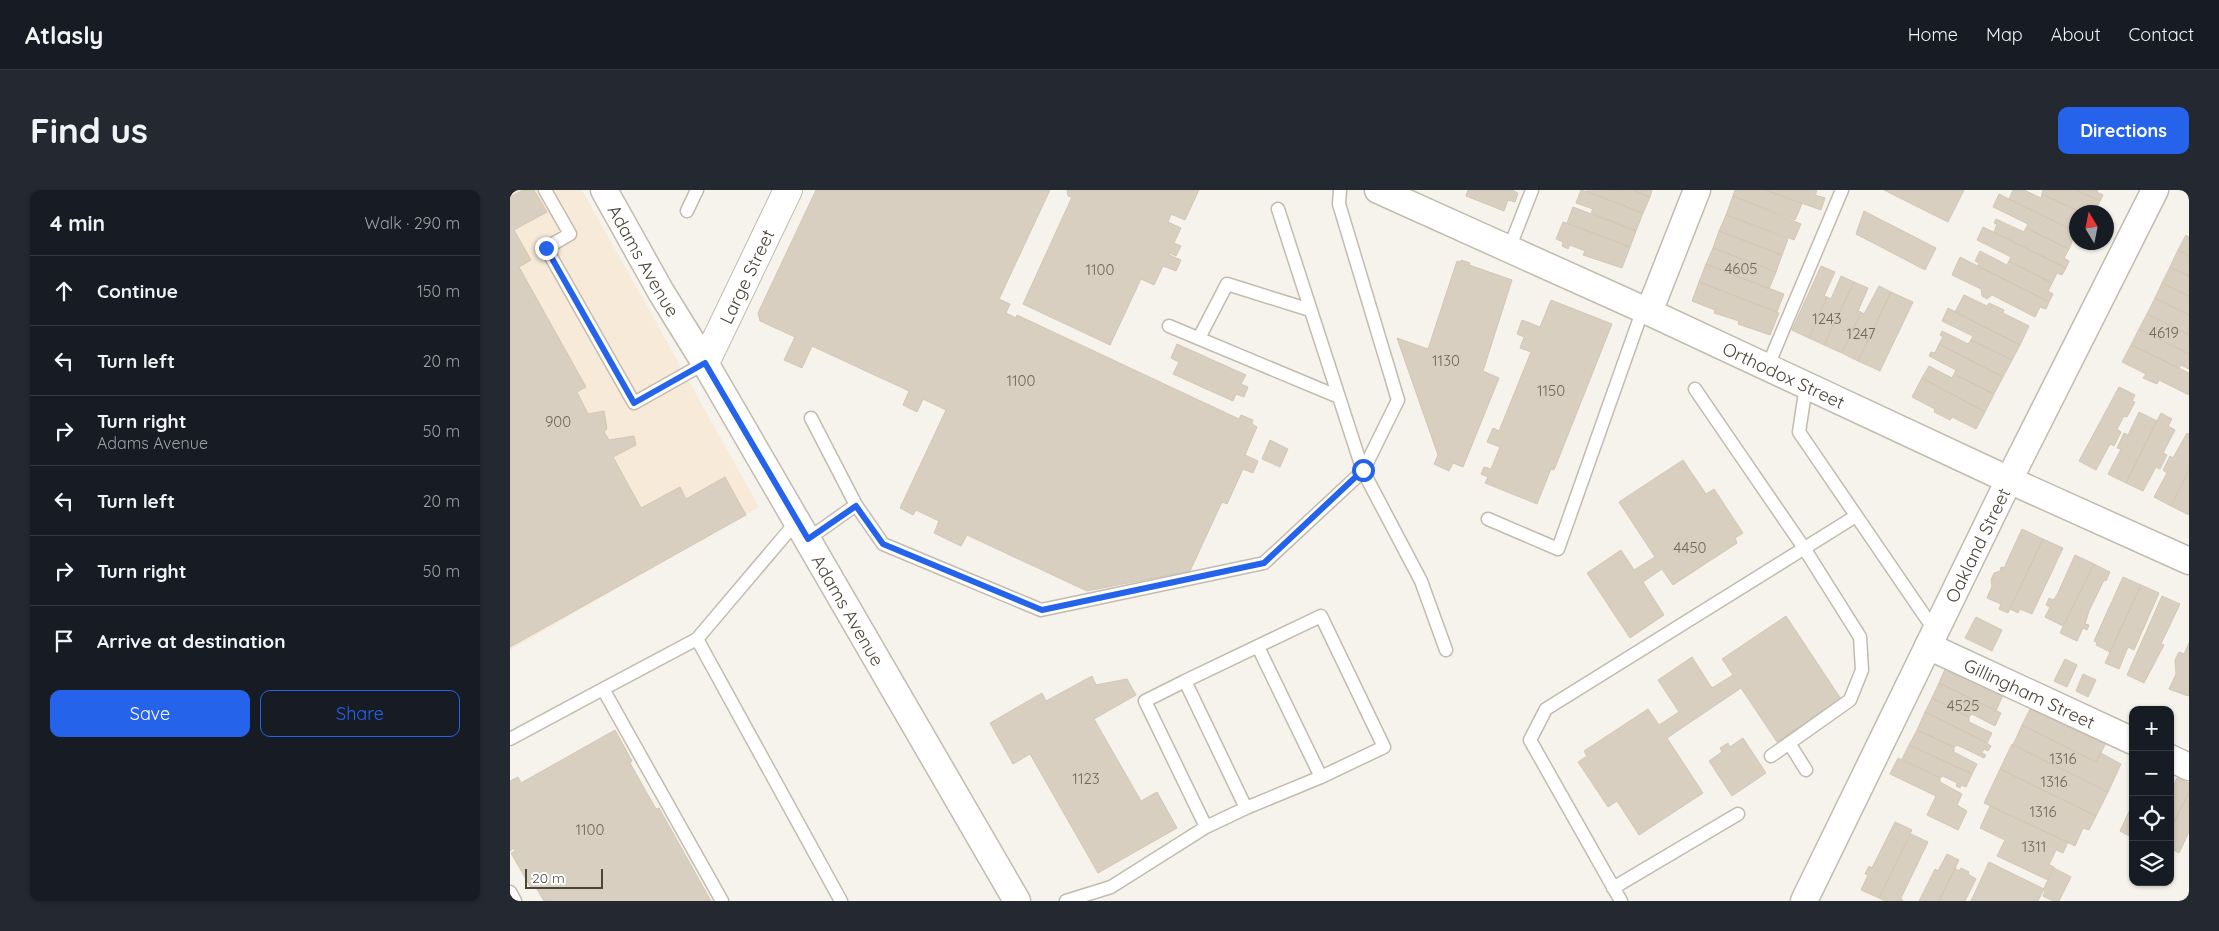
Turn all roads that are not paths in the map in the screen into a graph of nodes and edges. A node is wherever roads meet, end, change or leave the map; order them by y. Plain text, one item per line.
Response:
1 (545, 190) edge
2 (604, 190) edge
3 (697, 190) edge
4 (788, 190) edge
5 (1340, 190) edge
6 (1378, 190) edge
7 (1532, 190) edge
8 (1697, 190) edge
9 (1842, 190) edge
10 (2155, 190) edge
11 (1413, 198) edge
12 (1278, 209) dead end
13 (688, 211) dead end
14 (1509, 250) junction
15 (1310, 310) junction
16 (1646, 311) junction
17 (1169, 326) dead end
18 (1199, 338) junction
19 (705, 363) junction
20 (1767, 368) junction
21 (1806, 386) junction
22 (1695, 389) dead end
23 (1338, 397) junction
24 (811, 418) dead end
25 (1363, 470) junction
26 (2009, 480) junction
27 (856, 506) junction
28 (1856, 516) junction
29 (1488, 519) dead end
30 (803, 530) junction
31 (1804, 548) junction
32 (2189, 561) edge
33 (1932, 638) junction
34 (697, 639) junction
35 (1258, 646) junction
36 (1446, 650) dead end
37 (1185, 681) junction
38 (603, 689) junction
39 (510, 738) edge
40 (2129, 739) edge
41 (1789, 743) junction
42 (1771, 756) dead end
43 (2174, 760) edge
44 (2189, 767) edge
45 (1806, 770) dead end
46 (1321, 777) junction
47 (1246, 808) junction
48 (1738, 814) dead end
49 (1206, 827) junction
50 (1613, 888) junction
51 (510, 892) edge
52 (1811, 899) edge
53 (515, 901) edge
54 (722, 901) edge
55 (842, 901) edge
56 (1017, 901) edge
57 (1066, 901) edge
58 (1621, 901) edge

1 - 19 lane
2 - 19 street, Adams Avenue
3 - 13 lane
4 - 19 street, Large Street
5 - 25 lane
6 - 11 street, Orthodox Street
7 - 14 lane
8 - 16 street
9 - 20 lane
10 - 26 street, Oakland Street
11 - 14 street, Orthodox Street
12 - 15 lane
14 - 16 street, Orthodox Street
15 - 18 lane
15 - 23 lane
16 - 20 street, Orthodox Street
16 - 29 lane
17 - 18 lane
18 - 23 lane
19 - 30 street, Adams Avenue
20 - 21 street, Orthodox Street
21 - 26 street, Orthodox Street
21 - 28 lane
22 - 31 lane
23 - 25 lane
24 - 27 lane
25 - 27 lane
25 - 36 lane
26 - 32 street, Orthodox Street
26 - 33 street, Oakland Street
27 - 30 lane
28 - 31 lane
28 - 33 lane
30 - 34 lane
30 - 56 street, Adams Avenue
31 - 41 lane
31 - 50 lane
33 - 40 street, Gillingham Street
33 - 52 street, Oakland Street
34 - 38 lane
34 - 55 lane
35 - 37 lane
35 - 46 lane
35 - 46 lane
37 - 47 lane
37 - 49 lane
38 - 39 lane
38 - 54 lane
41 - 42 lane
41 - 45 lane
43 - 44 street
46 - 47 lane
47 - 49 lane
48 - 50 lane
49 - 57 lane
50 - 58 lane
51 - 53 lane

